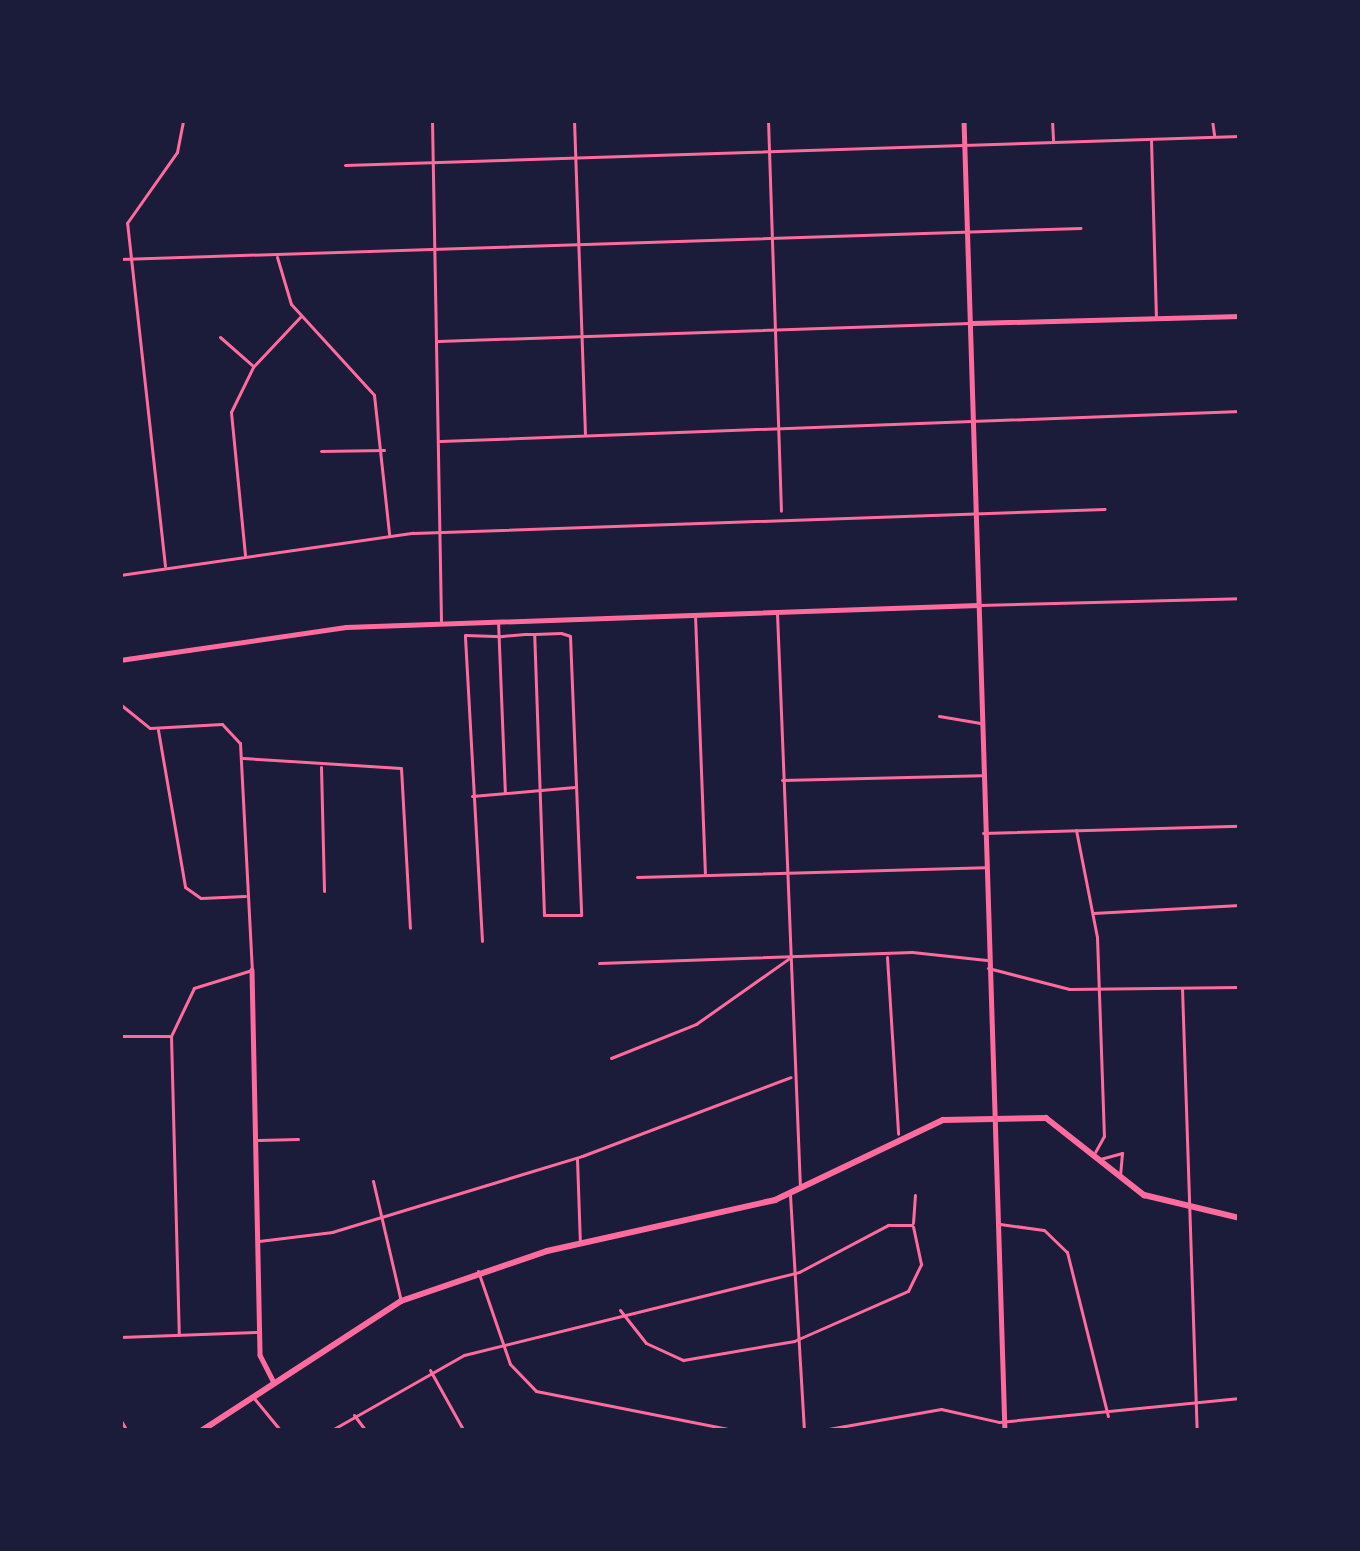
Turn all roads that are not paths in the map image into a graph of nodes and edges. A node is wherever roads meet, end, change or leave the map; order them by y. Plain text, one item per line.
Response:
1 (183, 120) edge
2 (432, 120) edge
3 (574, 120) edge
4 (768, 120) edge
5 (964, 120) edge
6 (1052, 120) edge
7 (1213, 120) edge
8 (1214, 136) junction
9 (1239, 136) edge
10 (1151, 138) junction
11 (1053, 142) junction
12 (965, 144) junction
13 (770, 151) junction
14 (575, 157) junction
15 (434, 162) junction
16 (345, 165) dead end
17 (1240, 178) edge
18 (1081, 228) dead end
19 (969, 233) junction
20 (772, 239) junction
21 (577, 245) junction
22 (436, 250) junction
23 (277, 254) junction
24 (128, 258) junction
25 (120, 259) edge
26 (301, 316) junction
27 (1240, 316) edge
28 (1156, 318) junction
29 (973, 323) junction
30 (774, 330) junction
31 (581, 336) junction
32 (220, 337) dead end
33 (438, 340) junction
34 (253, 367) junction
35 (1240, 411) edge
36 (973, 422) junction
37 (777, 428) junction
38 (585, 436) junction
39 (440, 441) junction
40 (386, 450) junction
41 (321, 451) dead end
42 (1105, 509) dead end
43 (781, 513) junction
44 (976, 513) junction
45 (440, 532) junction
46 (389, 536) junction
47 (246, 557) junction
48 (165, 569) junction
49 (120, 575) edge
50 (1240, 598) edge
51 (979, 605) junction
52 (777, 613) junction
53 (695, 614) junction
54 (498, 620) junction
55 (441, 622) junction
56 (534, 634) junction
57 (498, 636) junction
58 (120, 660) edge
59 (120, 704) edge
60 (939, 716) dead end
61 (982, 723) junction
62 (158, 730) junction
63 (242, 758) junction
64 (321, 765) junction
65 (983, 775) junction
66 (782, 780) junction
67 (577, 787) junction
68 (541, 789) junction
69 (505, 793) junction
70 (472, 796) junction
71 (1240, 826) edge
72 (1076, 830) junction
73 (983, 833) junction
74 (985, 867) junction
75 (785, 872) junction
76 (705, 875) junction
77 (637, 877) dead end
78 (324, 891) dead end
79 (247, 896) junction
80 (1240, 905) edge
81 (1092, 913) junction
82 (410, 928) dead end
83 (482, 941) dead end
84 (887, 953) junction
85 (789, 958) junction
86 (599, 963) dead end
87 (987, 964) junction
88 (252, 970) junction
89 (1240, 987) edge
90 (1182, 988) junction
91 (1098, 991) junction
92 (120, 1036) edge
93 (171, 1036) junction
94 (610, 1058) dead end
95 (793, 1076) junction
96 (994, 1112) junction
97 (898, 1134) junction
98 (298, 1139) dead end
99 (256, 1140) junction
100 (577, 1157) junction
101 (1096, 1157) junction
102 (1119, 1178) junction
103 (373, 1181) dead end
104 (800, 1190) junction
105 (790, 1195) junction
106 (915, 1196) dead end
107 (1190, 1213) junction
108 (378, 1216) junction
109 (1240, 1218) edge
110 (998, 1224) junction
111 (912, 1226) junction
112 (259, 1241) junction
113 (580, 1243) junction
114 (478, 1271) junction
115 (799, 1272) junction
116 (401, 1300) junction
117 (620, 1310) junction
118 (260, 1332) junction
119 (179, 1335) junction
120 (120, 1337) edge
121 (801, 1339) junction
122 (502, 1342) junction
123 (430, 1370) junction
124 (273, 1380) junction
125 (251, 1395) junction
126 (1240, 1398) edge
127 (1196, 1399) junction
128 (352, 1414) junction
129 (1108, 1416) junction
130 (120, 1419) edge
131 (1005, 1421) junction
132 (841, 1429) edge
133 (127, 1431) edge
134 (201, 1431) edge
135 (281, 1431) edge
136 (330, 1431) edge
137 (366, 1431) edge
138 (464, 1431) edge
139 (738, 1431) edge
140 (804, 1431) edge
141 (817, 1431) edge
142 (1005, 1431) edge
143 (1197, 1431) edge

1 - 24 street
2 - 15 street
3 - 14 street
4 - 13 street
5 - 12 street
6 - 11 street
7 - 8 street
8 - 9 street
8 - 10 street
9 - 17 street
10 - 11 street
10 - 28 street
11 - 12 street
12 - 13 street
12 - 19 street
13 - 14 street
13 - 20 street
14 - 15 street
14 - 21 street
15 - 16 street
15 - 22 street
18 - 19 street
19 - 20 street
19 - 29 street
20 - 21 street
20 - 30 street
21 - 22 street
21 - 31 street
22 - 23 street
22 - 33 street
23 - 24 street
23 - 26 street
24 - 25 street
24 - 48 street
26 - 34 street
26 - 40 street
27 - 28 street
28 - 29 street
29 - 30 street
29 - 36 street
30 - 31 street
30 - 37 street
31 - 33 street
31 - 38 street
32 - 34 street
33 - 39 street
34 - 47 street
35 - 36 street
36 - 37 street
36 - 44 street
37 - 38 street
37 - 43 street
38 - 39 street
39 - 45 street
40 - 41 street
40 - 46 street
42 - 44 street
43 - 44 street
43 - 45 street
44 - 51 street
45 - 46 street
45 - 55 street
46 - 47 street
47 - 48 street
48 - 49 street
50 - 51 street
51 - 52 street
51 - 61 street
52 - 53 street
52 - 66 street
53 - 54 street
53 - 76 street
54 - 55 street
54 - 57 street
55 - 58 street
56 - 57 street
56 - 67 street
56 - 68 street
57 - 69 street
57 - 70 street
59 - 62 street
60 - 61 street
61 - 65 street
62 - 63 street
62 - 79 street
63 - 64 street
63 - 79 street
64 - 78 street
64 - 82 street
65 - 66 street
65 - 73 street
66 - 75 street
67 - 68 street
67 - 68 street
68 - 69 street
69 - 70 street
70 - 83 street
71 - 72 street
72 - 73 street
72 - 81 street
73 - 74 street
74 - 75 street
74 - 87 street
75 - 76 street
75 - 85 street
76 - 77 street
79 - 88 street
80 - 81 street
81 - 91 street
84 - 85 street
84 - 87 street
84 - 97 street
85 - 86 street
85 - 94 street
85 - 95 street
87 - 91 street
87 - 96 street
88 - 93 street
88 - 99 street
89 - 90 street
90 - 91 street
90 - 107 street
91 - 101 street
92 - 93 street
93 - 119 street
95 - 100 street
95 - 104 street
96 - 97 main road
96 - 101 main road
96 - 110 street
97 - 104 main road
98 - 99 street
99 - 112 street
100 - 108 street
100 - 113 street
101 - 102 main road
101 - 102 street
102 - 107 main road
103 - 108 street
104 - 105 main road
105 - 113 main road
105 - 115 street
106 - 111 street
107 - 109 main road
107 - 127 street
108 - 112 street
108 - 116 street
110 - 129 street
110 - 131 street
111 - 115 street
111 - 121 street
112 - 118 street
113 - 114 main road
114 - 116 main road
114 - 122 street
115 - 117 street
115 - 121 street
116 - 124 main road
117 - 121 street
117 - 122 street
118 - 119 street
118 - 124 street
119 - 120 street
121 - 140 street
122 - 123 street
122 - 139 street
123 - 128 street
123 - 138 street
124 - 125 main road
125 - 134 main road
125 - 135 street
126 - 127 street
127 - 129 street
127 - 143 street
128 - 136 street
128 - 137 street
129 - 131 street
130 - 133 street
131 - 132 street
131 - 142 street
132 - 141 street

